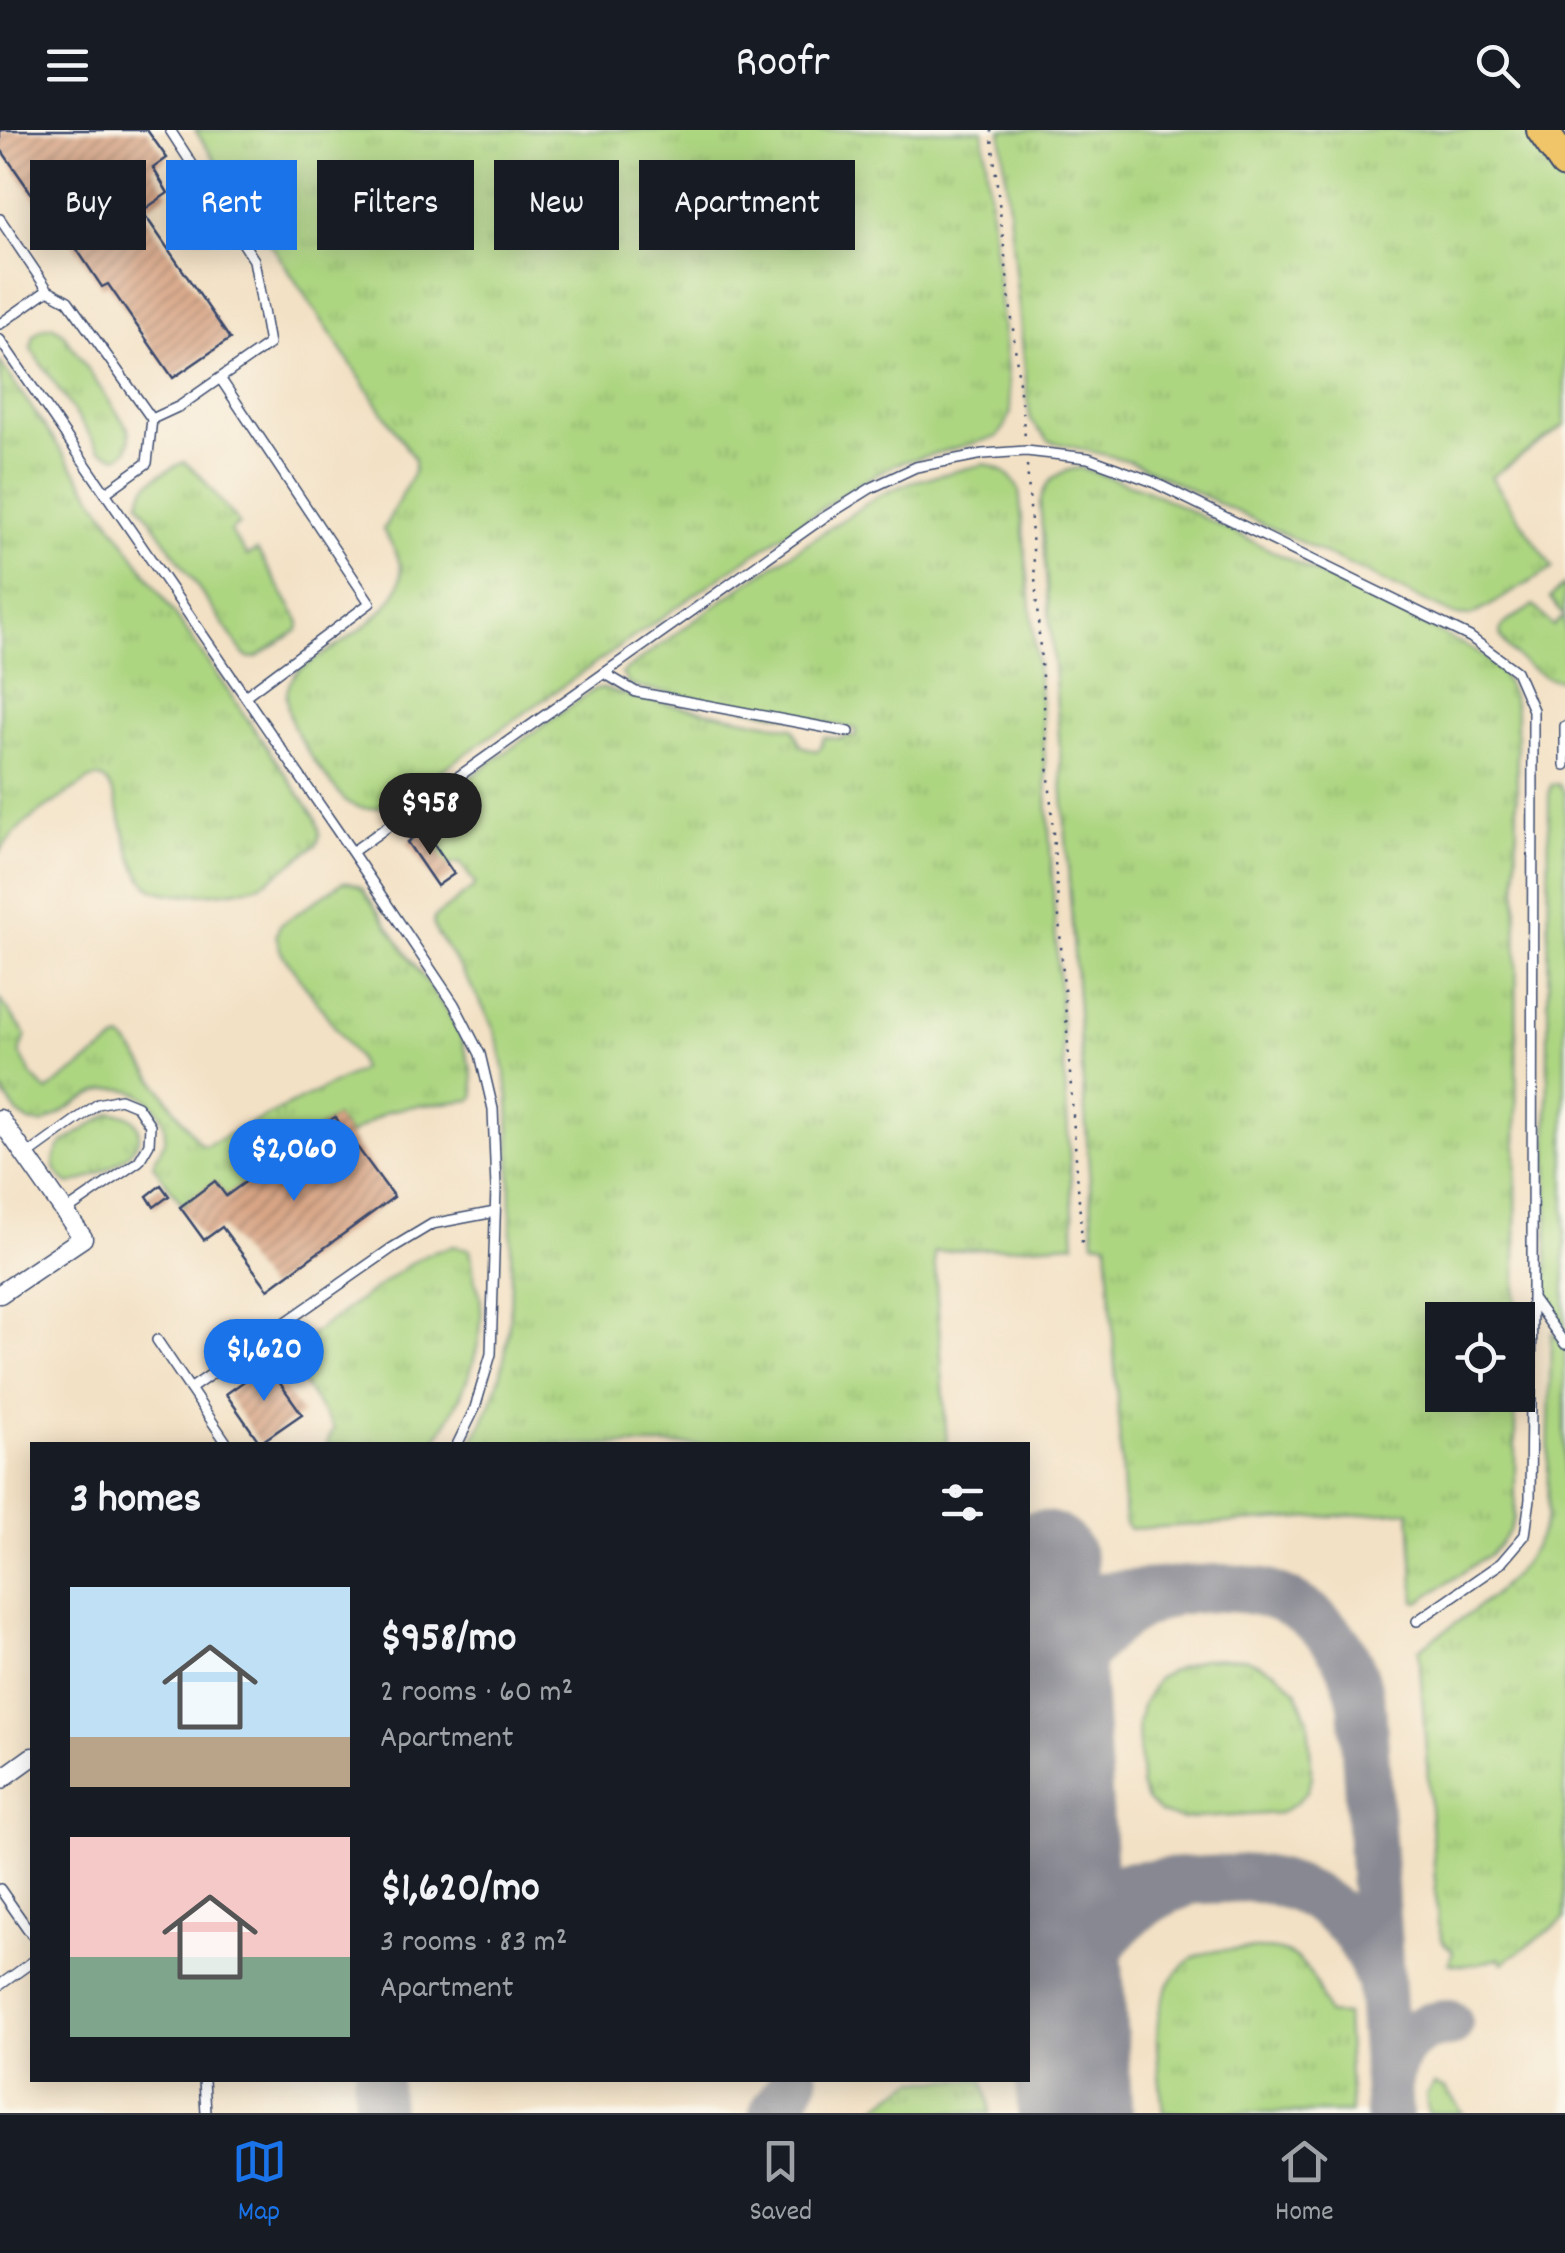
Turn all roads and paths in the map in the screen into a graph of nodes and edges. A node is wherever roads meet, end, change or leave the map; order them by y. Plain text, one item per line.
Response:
1 (170, 130) edge
2 (991, 130) edge
3 (1542, 130) edge
4 (1565, 163) edge
5 (0, 219) edge
6 (48, 290) junction
7 (0, 324) edge
8 (0, 340) edge
9 (220, 378) junction
10 (152, 419) junction
11 (1026, 451) junction
12 (104, 493) junction
13 (604, 674) junction
14 (245, 696) junction
15 (1565, 726) edge
16 (850, 732) dead end
17 (1565, 765) edge
18 (352, 852) junction
19 (0, 1119) edge
20 (26, 1156) junction
21 (65, 1212) junction
22 (495, 1212) junction
23 (1082, 1242) dead end
24 (0, 1294) edge
25 (1532, 1298) junction
26 (157, 1340) dead end
27 (1565, 1344) edge
28 (190, 1389) junction
29 (226, 1442) edge
30 (458, 1442) edge
31 (1416, 1621) dead end
32 (30, 1758) edge
33 (0, 1780) edge
34 (0, 1889) edge
35 (30, 1932) edge
36 (30, 1963) edge
37 (0, 1985) edge
38 (204, 2082) edge
39 (206, 2113) edge

1 - 9 lane
2 - 11 path
3 - 4 highway
5 - 6 lane
6 - 7 lane
6 - 10 lane
8 - 12 lane
9 - 10 lane
9 - 14 lane
10 - 12 lane
11 - 13 lane
11 - 23 path
11 - 25 lane
12 - 14 lane
13 - 16 lane
13 - 18 lane
14 - 18 lane
15 - 17 lane
18 - 22 lane
19 - 20 street
20 - 21 street
20 - 21 lane
21 - 24 street
22 - 28 lane
22 - 30 lane
25 - 27 lane
25 - 31 lane
26 - 28 lane
28 - 29 lane
32 - 33 street
34 - 35 lane
36 - 37 lane
38 - 39 lane

